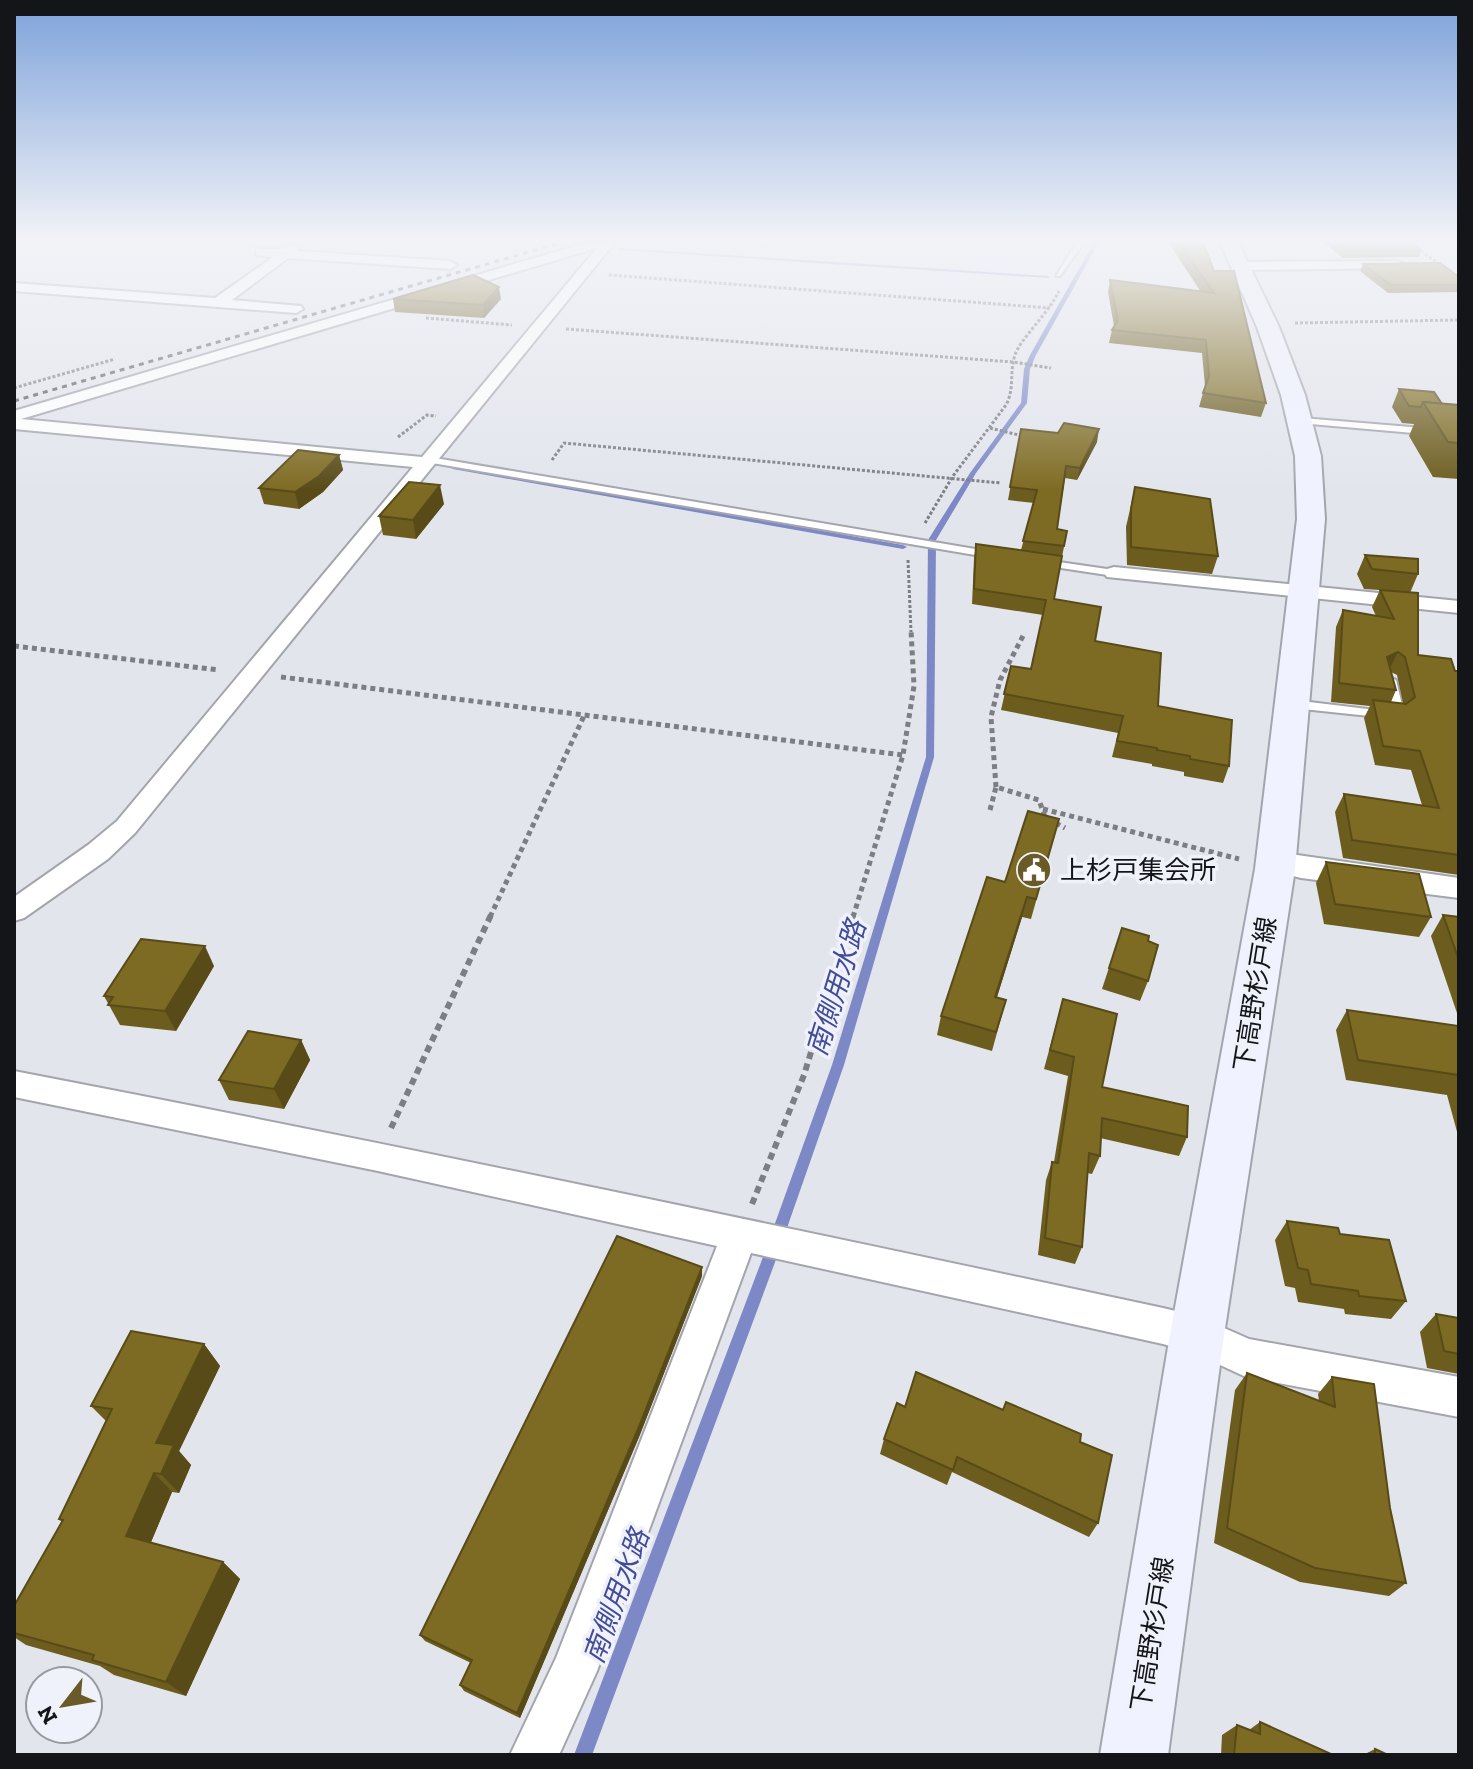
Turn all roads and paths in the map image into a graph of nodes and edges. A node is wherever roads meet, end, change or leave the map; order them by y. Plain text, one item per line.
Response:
1 (1266, 324) edge
2 (329, 325) edge
3 (507, 325) edge
4 (542, 325) edge
5 (1039, 325) edge
6 (540, 327) junction
7 (1013, 362) junction
8 (1051, 368) dead end
9 (14, 416) edge
10 (1302, 421) junction
11 (14, 424) edge
12 (994, 429) junction
13 (1459, 434) edge
14 (1026, 436) edge
15 (428, 461) junction
16 (953, 476) junction
17 (541, 478) junction
18 (1001, 483) dead end
19 (916, 544) junction
20 (1006, 557) edge
21 (1037, 562) edge
22 (1114, 573) joint
23 (1303, 592) junction
24 (1459, 607) edge
25 (1024, 634) dead end
26 (14, 646) edge
27 (250, 674) junction
28 (1388, 676) edge
29 (1293, 704) junction
30 (584, 716) junction
31 (903, 755) junction
32 (996, 787) junction
33 (1043, 809) junction
34 (990, 810) dead end
35 (1065, 828) dead end
36 (1260, 861) junction
37 (1459, 888) edge
38 (14, 911) edge
39 (14, 1084) edge
40 (378, 1156) junction
41 (740, 1234) junction
42 (1197, 1335) junction
43 (1459, 1397) edge
44 (534, 1755) edge
45 (1134, 1755) edge

1 - 10 main road, 下高野杉戸線
2 - 9 street
3 - 6 path
4 - 6 street
5 - 7 path
6 - 7 path
6 - 15 street
7 - 8 path
7 - 12 path
10 - 13 lane
10 - 23 main road, 下高野杉戸線
11 - 15 street
12 - 14 path
12 - 16 path
15 - 17 lane
15 - 27 street
16 - 17 path
16 - 18 path
16 - 19 path
17 - 19 lane
19 - 20 lane
19 - 31 path
21 - 22 lane
22 - 23 street
23 - 24 street
23 - 29 main road, 下高野杉戸線
25 - 32 path
26 - 27 path
27 - 30 path
27 - 38 street
28 - 29 lane
29 - 36 main road, 下高野杉戸線
30 - 31 path
30 - 40 path
31 - 41 path
32 - 33 path
32 - 34 path
33 - 35 path
33 - 36 path
36 - 37 street
36 - 42 main road, 下高野杉戸線
39 - 40 street
40 - 41 street
41 - 42 street
41 - 44 street
42 - 43 street
42 - 45 main road, 下高野杉戸線

